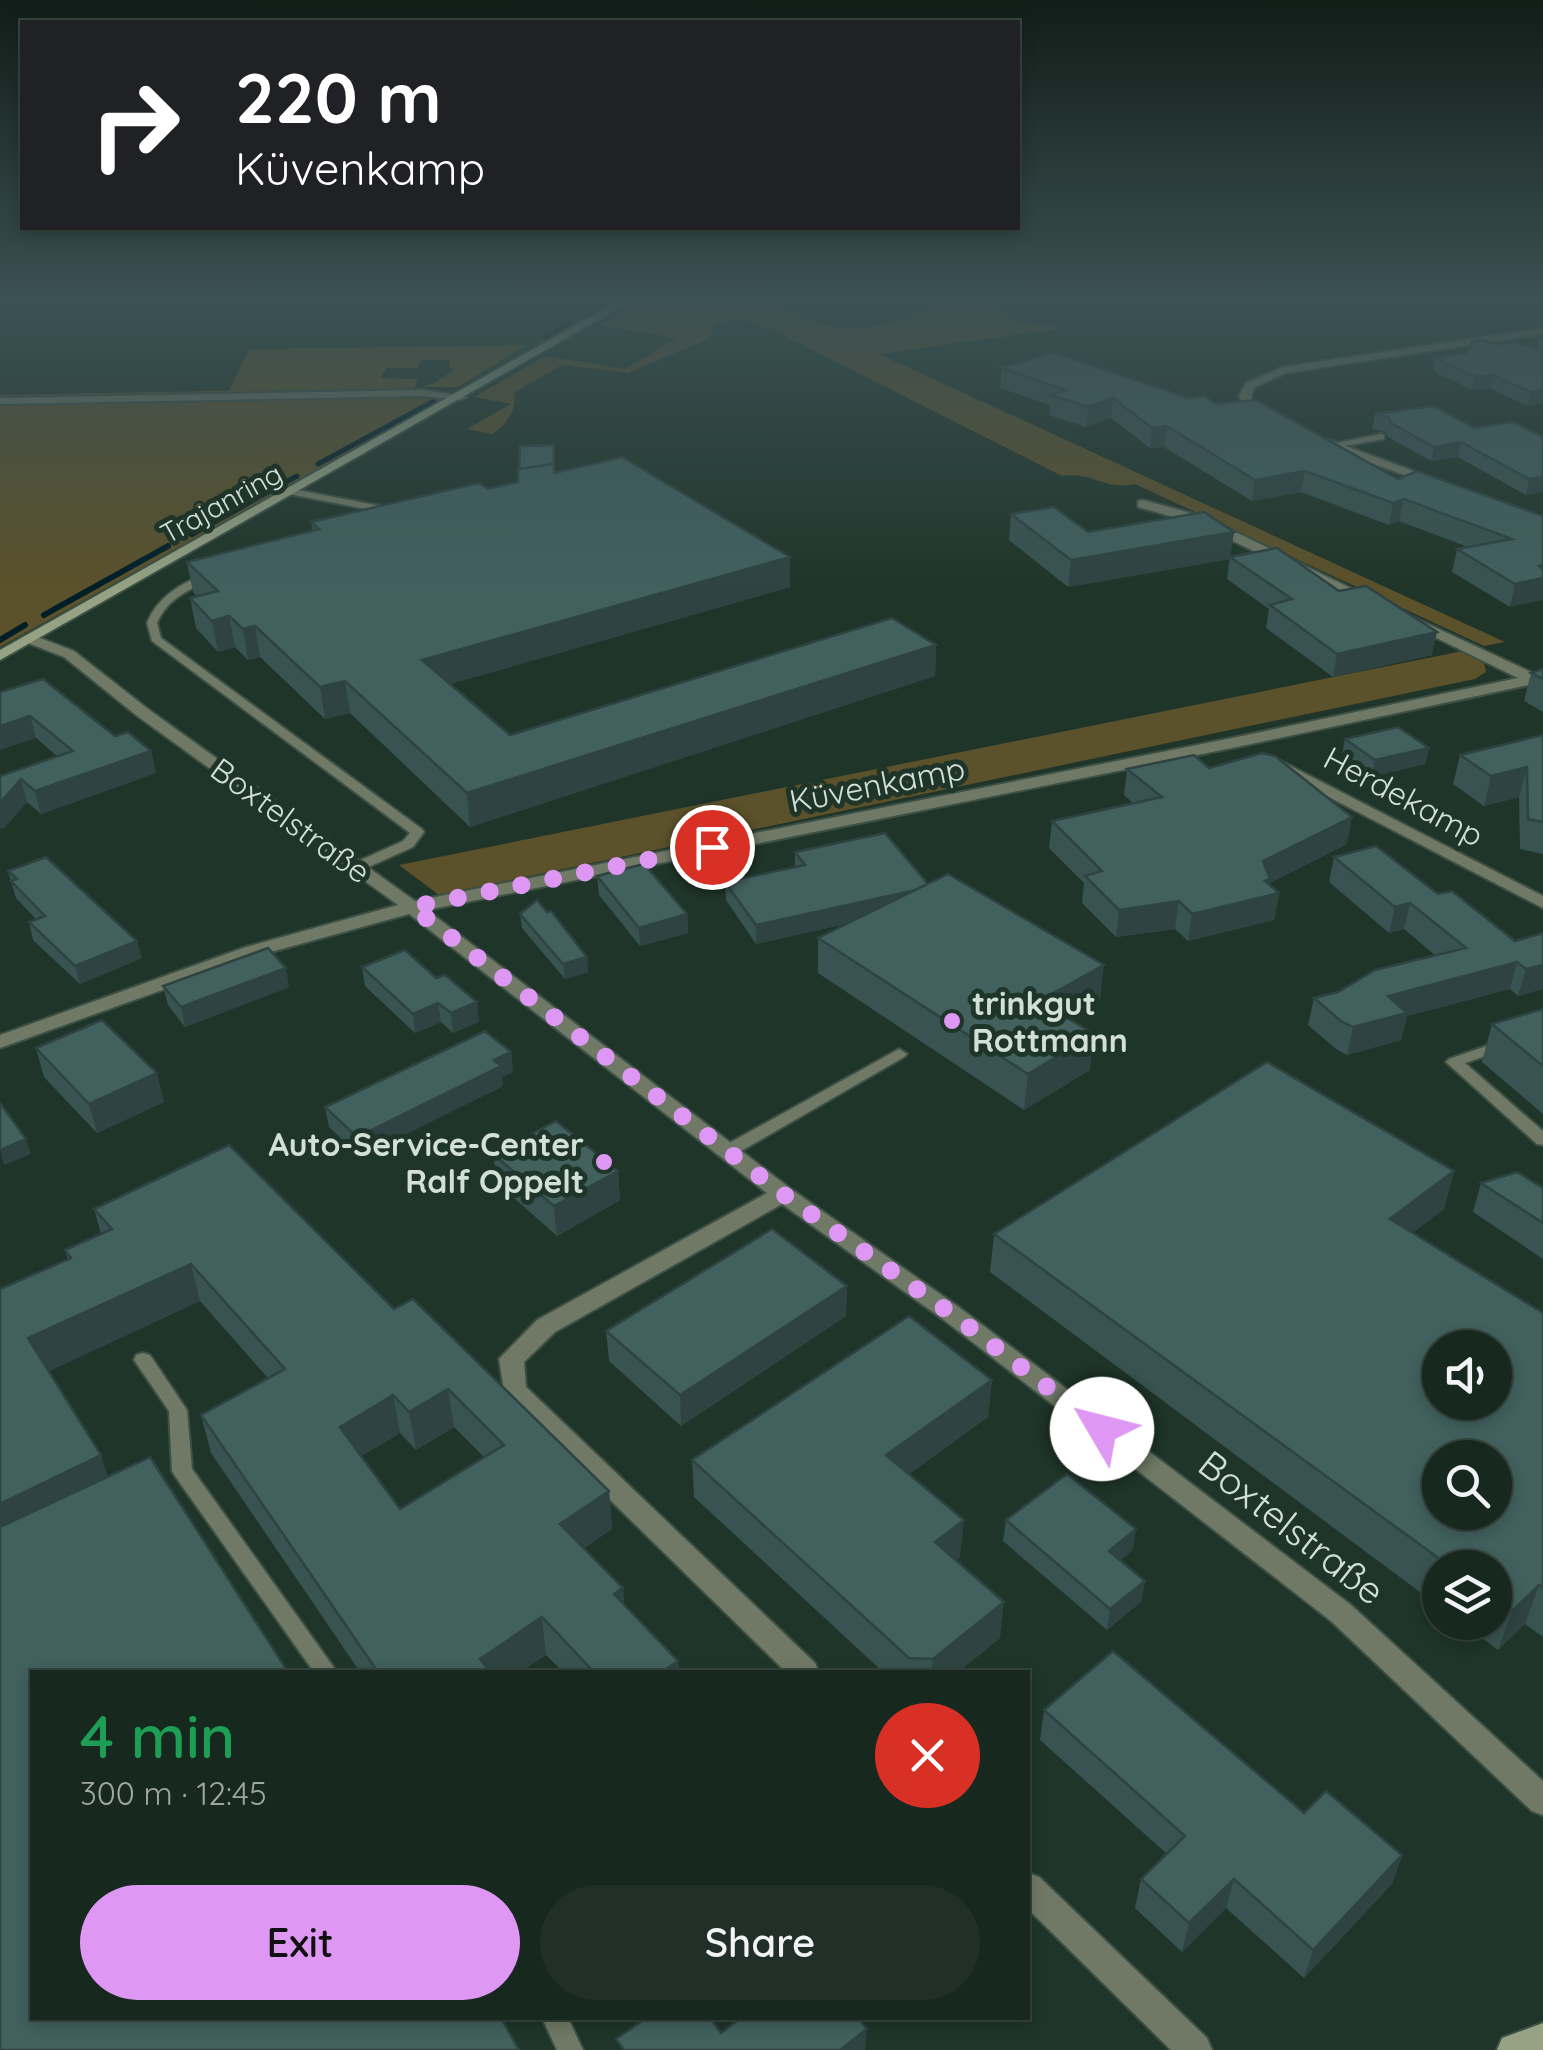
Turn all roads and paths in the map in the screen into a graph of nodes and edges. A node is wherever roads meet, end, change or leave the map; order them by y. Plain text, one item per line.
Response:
1 (157, 399) edge
2 (458, 399) edge
3 (1245, 399) edge
4 (0, 402) edge
5 (1282, 426) edge
6 (1381, 437) dead end
7 (1316, 439) edge
8 (1332, 445) junction
9 (1455, 488) edge
10 (292, 492) junction
11 (1143, 504) dead end
12 (377, 510) junction
13 (395, 510) edge
14 (359, 517) edge
15 (219, 571) edge
16 (1375, 604) edge
17 (1392, 612) edge
18 (30, 639) junction
19 (0, 656) edge
20 (1538, 678) edge
21 (1237, 742) junction
22 (357, 867) junction
23 (1543, 903) edge
24 (412, 907) junction
25 (1525, 1038) edge
26 (0, 1042) edge
27 (900, 1054) dead end
28 (1543, 1140) edge
29 (730, 1150) junction
30 (783, 1194) junction
31 (144, 1360) dead end
32 (324, 1670) edge
33 (803, 1670) edge
34 (1543, 1800) edge
35 (1030, 1890) edge
36 (556, 2020) edge
37 (1543, 2040) edge
38 (570, 2050) edge
39 (1195, 2050) edge
40 (1514, 2050) edge

1 - 4 street
2 - 10 main road, Trajanring
3 - 5 street
6 - 8 lane
7 - 8 street
8 - 9 street
10 - 12 lane
10 - 18 main road, Trajanring
11 - 16 street
12 - 13 lane
12 - 14 lane
15 - 22 lane
17 - 20 street
18 - 19 main road, Trajanring
18 - 22 street, Boxtelstraße
20 - 21 street, Küvenkamp
21 - 23 street, Herdekamp
21 - 24 street, Küvenkamp
22 - 24 street, Boxtelstraße
24 - 26 street, Küvenkamp
24 - 29 street, Boxtelstraße
25 - 28 lane
27 - 29 lane
29 - 30 street, Boxtelstraße
30 - 33 street
30 - 34 street, Boxtelstraße
31 - 32 lane
35 - 39 street
36 - 38 lane
37 - 40 main road

